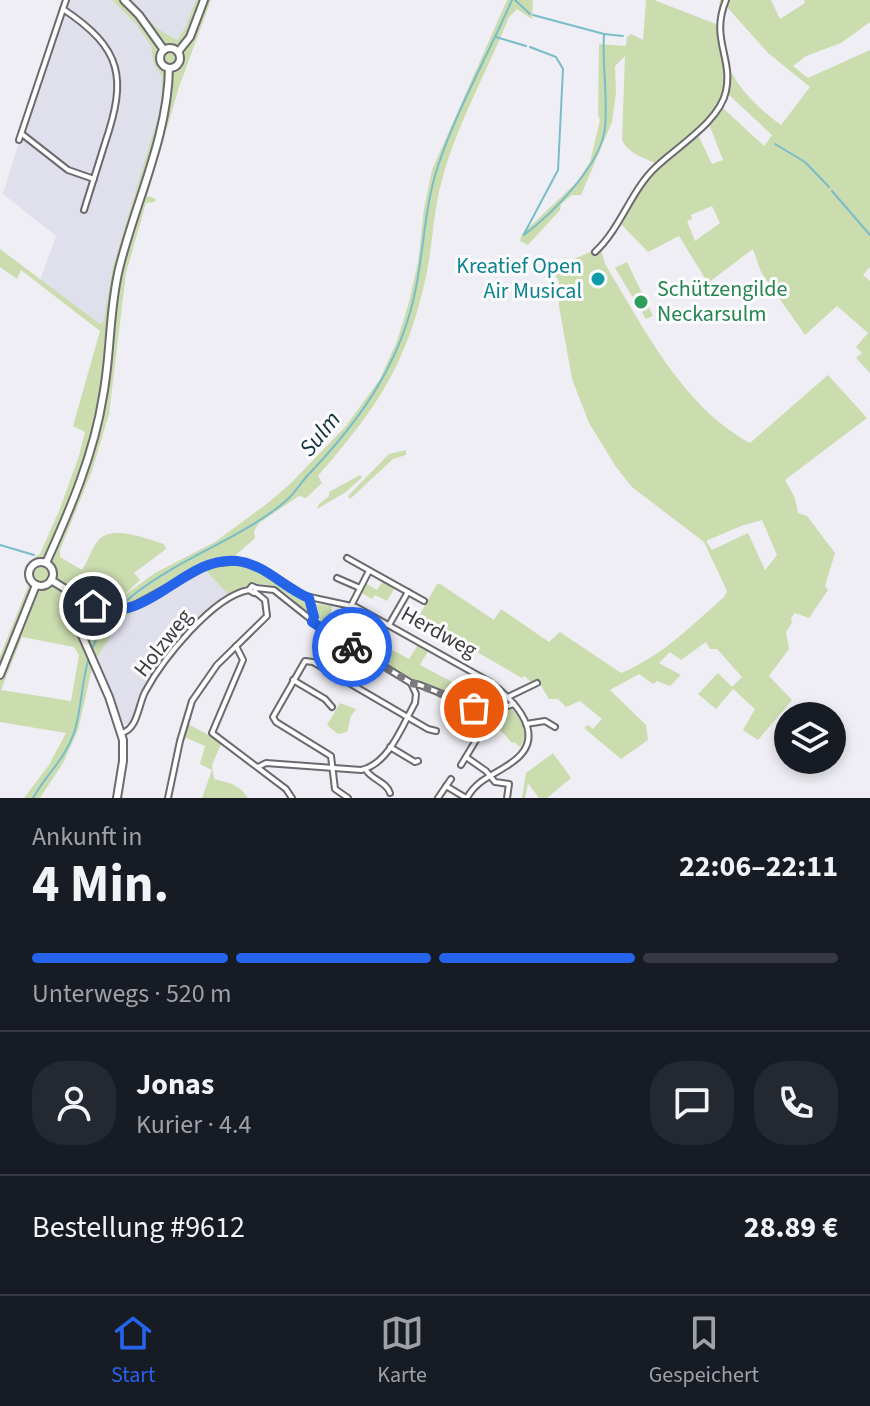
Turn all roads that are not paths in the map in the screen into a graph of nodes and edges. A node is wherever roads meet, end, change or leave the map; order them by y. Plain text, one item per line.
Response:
1 (66, 0) edge
2 (124, 0) edge
3 (204, 0) edge
4 (726, 0) edge
5 (63, 9) junction
6 (164, 50) junction
7 (178, 52) junction
8 (169, 68) junction
9 (21, 133) junction
10 (19, 140) dead end
11 (94, 179) junction
12 (84, 210) dead end
13 (595, 252) dead end
14 (347, 558) dead end
15 (46, 563) junction
16 (369, 571) junction
17 (337, 578) dead end
18 (51, 580) junction
19 (36, 585) junction
20 (360, 588) junction
21 (253, 590) junction
22 (408, 592) junction
23 (309, 598) junction
24 (424, 601) dead end
25 (88, 603) junction
26 (351, 605) junction
27 (312, 622) junction
28 (389, 625) junction
29 (236, 646) junction
30 (0, 675) edge
31 (293, 680) junction
32 (411, 683) junction
33 (537, 683) dead end
34 (508, 697) junction
35 (514, 704) junction
36 (332, 707) dead end
37 (493, 712) junction
38 (407, 718) junction
39 (526, 724) junction
40 (555, 727) dead end
41 (436, 731) dead end
42 (122, 733) junction
43 (390, 747) junction
44 (466, 757) junction
45 (418, 761) dead end
46 (461, 765) dead end
47 (258, 767) junction
48 (333, 768) junction
49 (366, 770) junction
50 (490, 775) junction
51 (451, 779) dead end
52 (446, 786) junction
53 (390, 793) dead end
54 (117, 798) edge
55 (168, 798) edge
56 (292, 798) edge
57 (348, 798) edge
58 (438, 798) edge
59 (467, 798) edge
60 (507, 798) edge

1 - 5 street
2 - 6 main road
3 - 7 main road
4 - 13 street
5 - 9 street
5 - 11 street
6 - 7 main road
6 - 8 main road
7 - 8 main road
8 - 15 main road
9 - 10 street
9 - 11 street
11 - 12 street
14 - 16 street
15 - 18 main road
15 - 19 main road
16 - 20 street
16 - 22 street
17 - 20 street
18 - 19 main road
18 - 25 main road, Herdweg
19 - 30 main road
20 - 26 street
21 - 27 street
21 - 29 street
21 - 42 street, Holzweg
22 - 24 street
22 - 28 street
23 - 25 street, Herdweg
23 - 26 street, Herdweg
23 - 27 street
25 - 42 main road
26 - 28 street, Herdweg
27 - 32 street
28 - 34 street, Herdweg
29 - 47 street
29 - 55 street
31 - 36 street
31 - 38 street
31 - 48 street
32 - 37 street
32 - 38 street
33 - 34 street
34 - 35 street, Herdweg
35 - 37 street
35 - 39 street, Herdweg
37 - 44 street
38 - 41 street
38 - 43 street
39 - 40 street
39 - 50 street
42 - 54 main road
43 - 45 street
43 - 49 street
44 - 46 street
44 - 50 street
47 - 48 street
47 - 56 street
48 - 49 street
48 - 57 street
49 - 53 street
50 - 59 street
50 - 60 street
51 - 52 street
52 - 58 street
52 - 59 street

